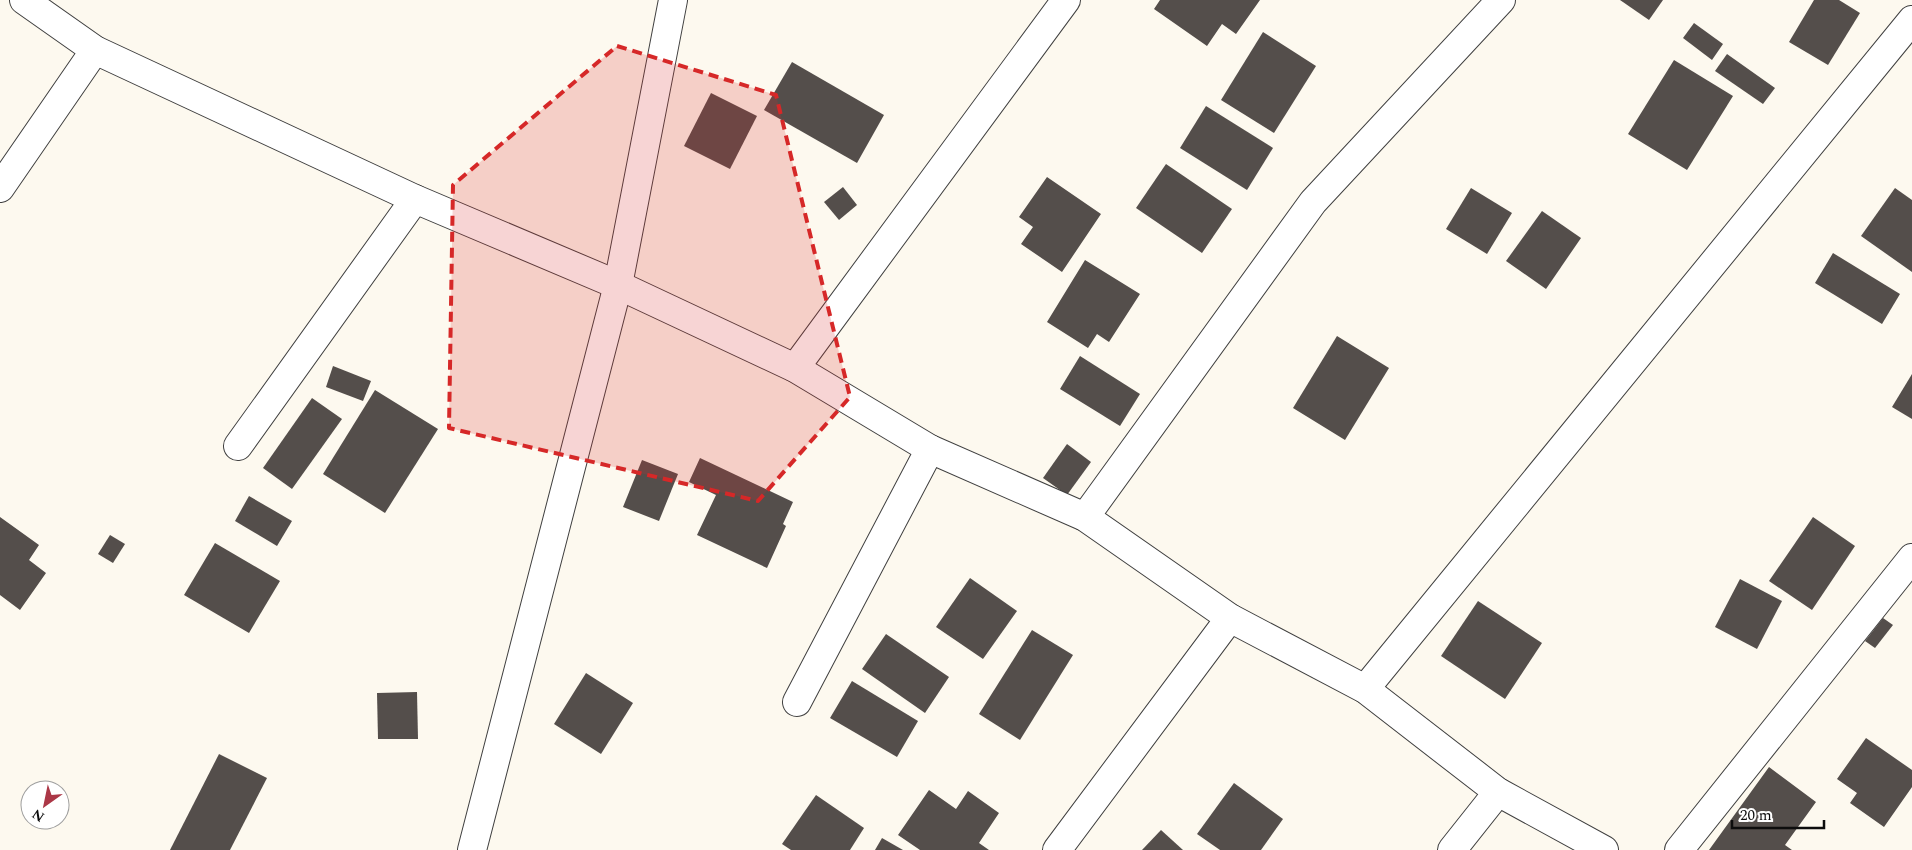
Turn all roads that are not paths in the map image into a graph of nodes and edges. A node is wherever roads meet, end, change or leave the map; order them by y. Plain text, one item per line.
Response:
1 (24, 0) edge
2 (673, 0) edge
3 (1066, 0) edge
4 (1502, 0) edge
5 (1912, 20) edge
6 (95, 50) junction
7 (0, 188) edge
8 (415, 199) junction
9 (618, 286) junction
10 (795, 368) junction
11 (238, 446) dead end
12 (930, 449) junction
13 (1085, 517) junction
14 (1912, 558) edge
15 (1230, 618) junction
16 (1365, 689) junction
17 (798, 702) dead end
18 (1498, 792) junction
19 (472, 850) edge
20 (1056, 850) edge
21 (1452, 850) edge
22 (1604, 850) edge
23 (1679, 850) edge

1 - 6 street
2 - 9 street
3 - 10 street
4 - 13 street
5 - 16 street
6 - 7 street
6 - 8 street
8 - 9 street
8 - 11 street
9 - 10 street
9 - 19 street
10 - 12 street
12 - 13 street
12 - 17 street
13 - 15 street
14 - 23 street
15 - 16 street
15 - 20 street
16 - 18 street
18 - 21 street
18 - 22 street

